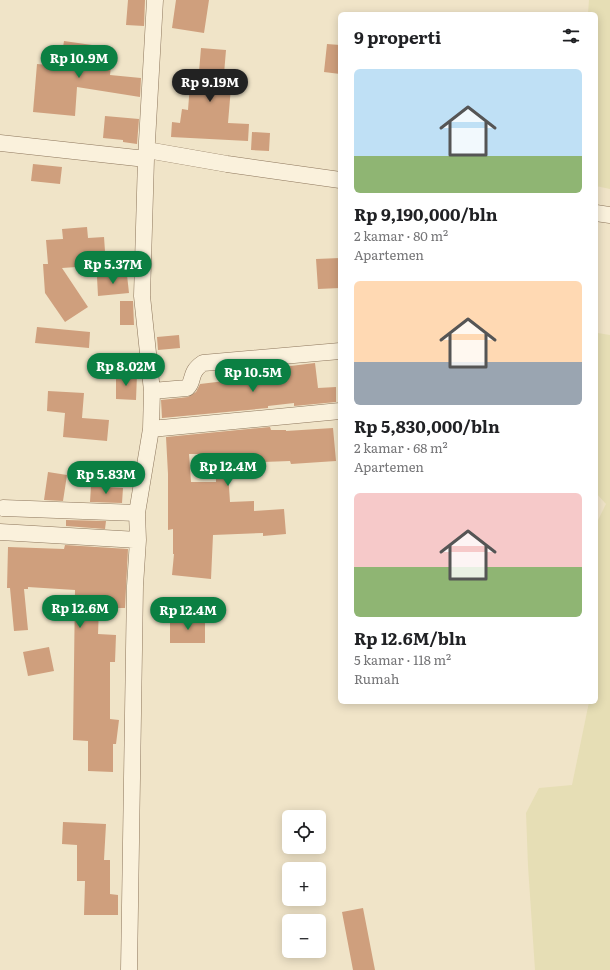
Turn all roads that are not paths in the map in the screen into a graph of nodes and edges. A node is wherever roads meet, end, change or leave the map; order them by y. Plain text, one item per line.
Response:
1 (155, 0) edge
2 (0, 143) edge
3 (147, 155) junction
4 (338, 180) edge
5 (598, 213) edge
6 (610, 215) edge
7 (338, 352) edge
8 (152, 391) junction
9 (338, 412) edge
10 (151, 429) junction
11 (3, 508) dead end
12 (137, 513) junction
13 (0, 532) edge
14 (138, 540) junction
15 (129, 970) edge

1 - 3 street
2 - 3 street
3 - 4 street
3 - 8 street
5 - 6 street
7 - 8 street
8 - 10 street
9 - 10 street
10 - 12 street
11 - 12 street
12 - 14 street
13 - 14 street
14 - 15 street

